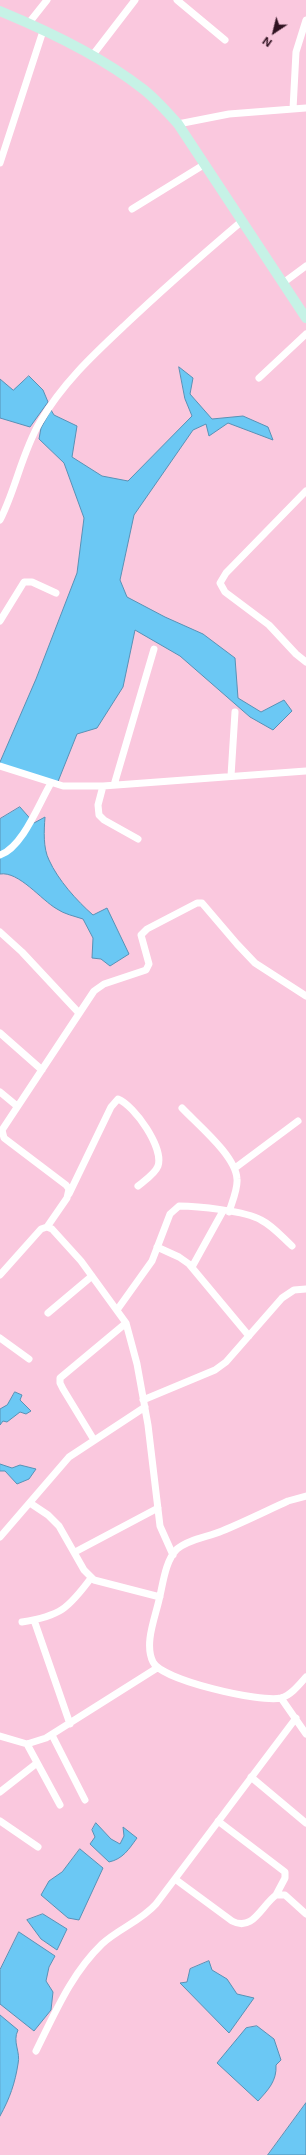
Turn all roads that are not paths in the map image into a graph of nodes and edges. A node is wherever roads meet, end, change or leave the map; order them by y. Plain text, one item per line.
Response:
1 (47, 0) edge
2 (134, 0) edge
3 (176, 0) edge
4 (0, 12) edge
5 (306, 20) edge
6 (28, 24) junction
7 (43, 31) junction
8 (225, 40) dead end
9 (92, 56) junction
10 (293, 108) junction
11 (306, 108) edge
12 (178, 124) junction
13 (0, 164) edge
14 (205, 164) junction
15 (132, 209) dead end
16 (242, 221) junction
17 (306, 266) edge
18 (283, 283) junction
19 (306, 318) edge
20 (306, 334) edge
21 (259, 378) dead end
22 (306, 491) edge
23 (1, 517) edge
24 (56, 593) dead end
25 (0, 621) edge
26 (154, 650) dead end
27 (306, 662) edge
28 (235, 712) dead end
29 (0, 766) edge
30 (306, 771) edge
31 (230, 776) junction
32 (51, 783) junction
33 (114, 785) junction
34 (103, 786) junction
35 (138, 839) dead end
36 (0, 854) edge
37 (0, 932) edge
38 (306, 996) edge
39 (78, 1012) junction
40 (0, 1033) edge
41 (42, 1070) junction
42 (0, 1092) edge
43 (17, 1106) junction
44 (182, 1108) dead end
45 (298, 1121) dead end
46 (1, 1134) edge
47 (235, 1168) junction
48 (138, 1186) dead end
49 (69, 1194) junction
50 (226, 1212) junction
51 (47, 1227) junction
52 (292, 1246) dead end
53 (157, 1248) junction
54 (192, 1267) junction
55 (0, 1275) edge
56 (92, 1276) junction
57 (306, 1289) edge
58 (116, 1310) junction
59 (48, 1312) dead end
60 (126, 1324) junction
61 (248, 1336) junction
62 (0, 1338) edge
63 (28, 1359) dead end
64 (143, 1400) junction
65 (145, 1407) junction
66 (94, 1440) junction
67 (306, 1496) edge
68 (30, 1503) junction
69 (158, 1508) junction
70 (0, 1537) edge
71 (75, 1552) junction
72 (173, 1555) junction
73 (91, 1578) junction
74 (160, 1597) junction
75 (34, 1620) junction
76 (22, 1622) dead end
77 (157, 1668) junction
78 (306, 1677) edge
79 (281, 1698) junction
80 (296, 1718) junction
81 (70, 1724) junction
82 (306, 1734) edge
83 (52, 1735) junction
84 (0, 1736) edge
85 (27, 1744) junction
86 (37, 1763) junction
87 (251, 1777) junction
88 (0, 1792) edge
89 (85, 1800) dead end
90 (60, 1805) dead end
91 (0, 1821) edge
92 (218, 1821) junction
93 (306, 1823) edge
94 (38, 1847) dead end
95 (174, 1879) junction
96 (276, 1894) junction
97 (306, 1914) edge
98 (36, 2051) dead end

1 - 6 street
2 - 9 street
3 - 8 street
4 - 6 street
5 - 10 street
6 - 7 street
7 - 9 street
7 - 13 street
9 - 12 street
10 - 11 street
10 - 12 street
12 - 14 street
14 - 15 street
14 - 16 street
16 - 18 street
16 - 23 street
17 - 18 street
18 - 19 street
20 - 21 street
22 - 27 street
24 - 25 street
26 - 33 street
28 - 31 street
29 - 32 street
30 - 31 street
31 - 33 street
32 - 34 street
32 - 36 street
33 - 34 street
34 - 35 street
37 - 39 street
38 - 39 street
39 - 41 street
40 - 41 street
41 - 43 street
42 - 43 street
43 - 46 street
44 - 47 street
45 - 47 street
46 - 49 street
47 - 50 street
48 - 49 street
49 - 51 street
50 - 52 street
50 - 53 street
50 - 54 street
51 - 55 street
51 - 56 street
53 - 54 street
53 - 58 street
54 - 61 street
56 - 58 street
56 - 59 street
57 - 61 street
58 - 60 street
60 - 64 street
60 - 66 street
61 - 64 street
62 - 63 street
64 - 65 street
65 - 66 street
65 - 69 street
66 - 68 street
67 - 72 street
68 - 70 street
68 - 71 street
69 - 71 street
69 - 72 street
71 - 73 street
72 - 74 street
73 - 74 street
73 - 75 street
74 - 77 street
75 - 76 street
75 - 81 street
77 - 79 street
77 - 81 street
78 - 79 street
79 - 80 street
80 - 82 street
80 - 87 street
81 - 83 street
83 - 85 street
83 - 89 street
84 - 85 street
85 - 86 street
86 - 88 street
86 - 90 street
87 - 92 street
87 - 93 street
91 - 94 street
92 - 95 street
92 - 96 street
95 - 96 street
95 - 98 street
96 - 97 street

